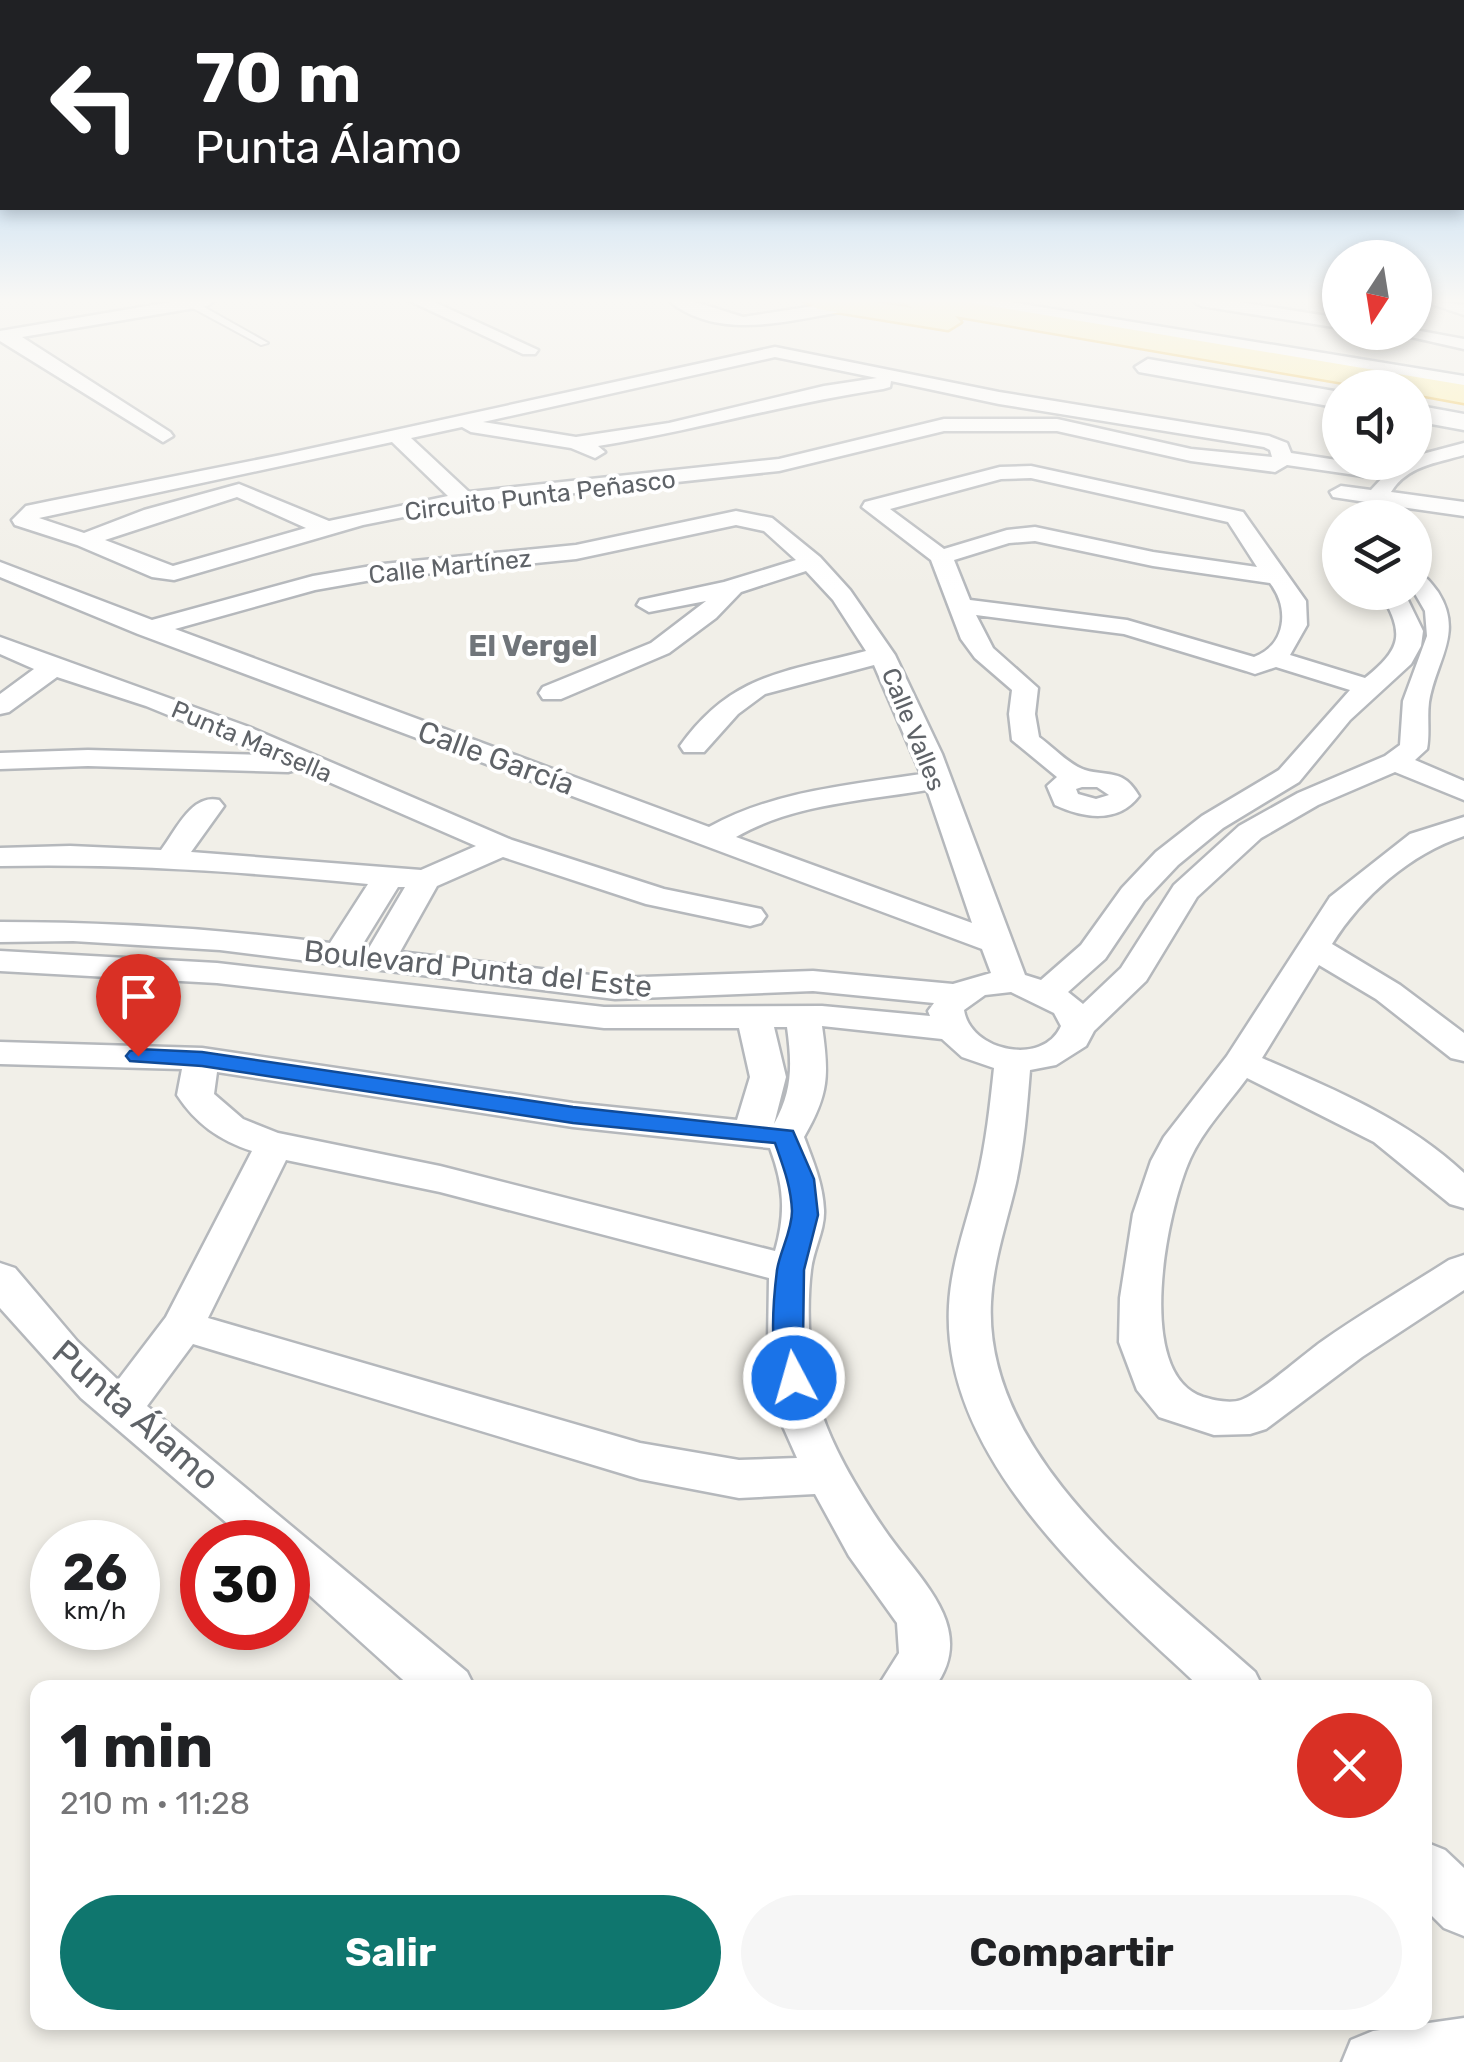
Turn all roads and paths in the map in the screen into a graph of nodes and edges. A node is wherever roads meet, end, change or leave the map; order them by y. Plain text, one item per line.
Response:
1 (101, 397) edge
2 (558, 397) edge
3 (801, 397) edge
4 (905, 397) edge
5 (998, 397) edge
6 (1438, 397) edge
7 (1464, 409) edge
8 (1432, 416) edge
9 (1464, 422) edge
10 (440, 423) junction
11 (944, 425) junction
12 (394, 433) junction
13 (163, 436) dead end
14 (576, 443) junction
15 (1464, 448) edge
16 (1432, 457) edge
17 (281, 460) junction
18 (1278, 462) junction
19 (1322, 469) edge
20 (654, 481) junction
21 (240, 490) junction
22 (464, 499) junction
23 (1432, 509) edge
24 (1464, 510) edge
25 (1432, 514) edge
26 (755, 516) joint
27 (1464, 519) edge
28 (326, 528) junction
29 (86, 540) junction
30 (941, 556) junction
31 (812, 562) junction
32 (0, 569) edge
33 (1279, 577) junction
34 (733, 588) junction
35 (1432, 600) edge
36 (650, 604) dead end
37 (964, 606) junction
38 (1404, 610) edge
39 (147, 630) junction
40 (0, 644) edge
41 (882, 655) junction
42 (1265, 662) junction
43 (53, 668) junction
44 (552, 692) dead end
45 (1361, 696) junction
46 (0, 706) edge
47 (694, 746) dead end
48 (1404, 756) junction
49 (0, 761) edge
50 (309, 765) junction
51 (1464, 770) edge
52 (1078, 778) dead end
53 (936, 780) junction
54 (1464, 791) edge
55 (209, 806) dead end
56 (1464, 826) edge
57 (711, 839) junction
58 (501, 846) junction
59 (0, 857) edge
60 (169, 860) junction
61 (388, 877) junction
62 (425, 880) junction
63 (750, 916) dead end
64 (82, 931) junction
65 (0, 932) edge
66 (994, 942) junction
67 (1313, 947) junction
68 (339, 955) junction
69 (380, 959) junction
70 (0, 961) edge
71 (63, 962) junction
72 (1011, 982) junction
73 (1047, 991) junction
74 (956, 995) junction
75 (803, 1016) junction
76 (1449, 1019) edge
77 (754, 1020) junction
78 (1077, 1028) junction
79 (948, 1029) junction
80 (1464, 1050) edge
81 (0, 1053) edge
82 (202, 1059) junction
83 (1013, 1060) junction
84 (1241, 1062) junction
85 (767, 1135) junction
86 (274, 1145) junction
87 (1464, 1195) edge
88 (790, 1270) junction
89 (1464, 1270) edge
90 (0, 1278) edge
91 (182, 1326) junction
92 (120, 1409) junction
93 (828, 1475) junction
94 (255, 1520) edge
95 (310, 1567) edge
96 (440, 1680) edge
97 (909, 1680) edge
98 (1229, 1680) edge
99 (1432, 1876) edge
100 (1464, 1908) edge
101 (1464, 2048) edge
102 (1374, 2062) edge

1 - 13 street
2 - 10 street, Circuito Punta Peñasco
3 - 14 street
4 - 11 street
5 - 18 street, Circuito Punta Peñasco
6 - 7 main road
8 - 9 street
10 - 12 street, Circuito Punta Peñasco
10 - 14 street
11 - 18 street, Circuito Punta Peñasco
11 - 20 street, Circuito Punta Peñasco
12 - 17 street, Circuito Punta Peñasco
12 - 22 street
14 - 20 street
15 - 16 street
17 - 21 street, Circuito Punta Peñasco
17 - 29 street, Circuito Punta Peñasco
18 - 19 street, Circuito Punta Peñasco
20 - 22 street, Circuito Punta Peñasco
21 - 28 street
21 - 29 street, Circuito Punta Peñasco
22 - 28 street, Circuito Punta Peñasco
23 - 24 street
25 - 27 street
26 - 31 street, Calle Valles
26 - 39 street, Calle Martínez
28 - 29 street, Circuito Punta Peñasco
30 - 33 street
30 - 33 street
30 - 37 street
31 - 34 street
31 - 41 street, Calle Valles
32 - 39 street, Calle García
33 - 42 street
34 - 36 street
34 - 44 street
35 - 48 street
37 - 42 street
37 - 52 street
38 - 45 street
39 - 57 street, Calle García
40 - 43 street, Punta Marsella
41 - 47 street
41 - 53 street, Calle Valles
42 - 45 street
43 - 46 street
43 - 50 street, Punta Marsella
45 - 73 street
48 - 51 street
48 - 54 street
48 - 78 street
49 - 50 street
50 - 58 street, Punta Marsella
53 - 57 street
53 - 66 street, Calle Valles
55 - 60 street
56 - 67 street
57 - 66 street, Calle García
58 - 62 street
58 - 63 street, Punta Marsella
59 - 60 street
60 - 61 street
61 - 62 street
61 - 68 street
62 - 69 street
64 - 65 street, Boulevard Punta del Este
64 - 68 street, Boulevard Punta del Este
64 - 71 street
66 - 72 street, Calle Valles
67 - 76 street
67 - 84 street
68 - 69 street, Boulevard Punta del Este
69 - 74 street, Boulevard Punta del Este
70 - 71 street, Boulevard Punta del Este
71 - 77 street, Boulevard Punta del Este
72 - 73 street
72 - 74 street
73 - 78 street
74 - 79 street
75 - 77 street, Boulevard Punta del Este
75 - 79 street, Boulevard Punta del Este
75 - 85 street
76 - 80 street
77 - 85 street
78 - 83 street
79 - 83 street
81 - 82 street
82 - 85 street
82 - 86 street
83 - 98 street
84 - 87 street
84 - 89 street
85 - 88 street
86 - 88 street
86 - 91 street
88 - 93 street
90 - 92 street, Punta Álamo
91 - 92 street
91 - 93 street
92 - 94 street, Punta Álamo
93 - 97 street
95 - 96 street, Punta Álamo
99 - 100 street
101 - 102 street

